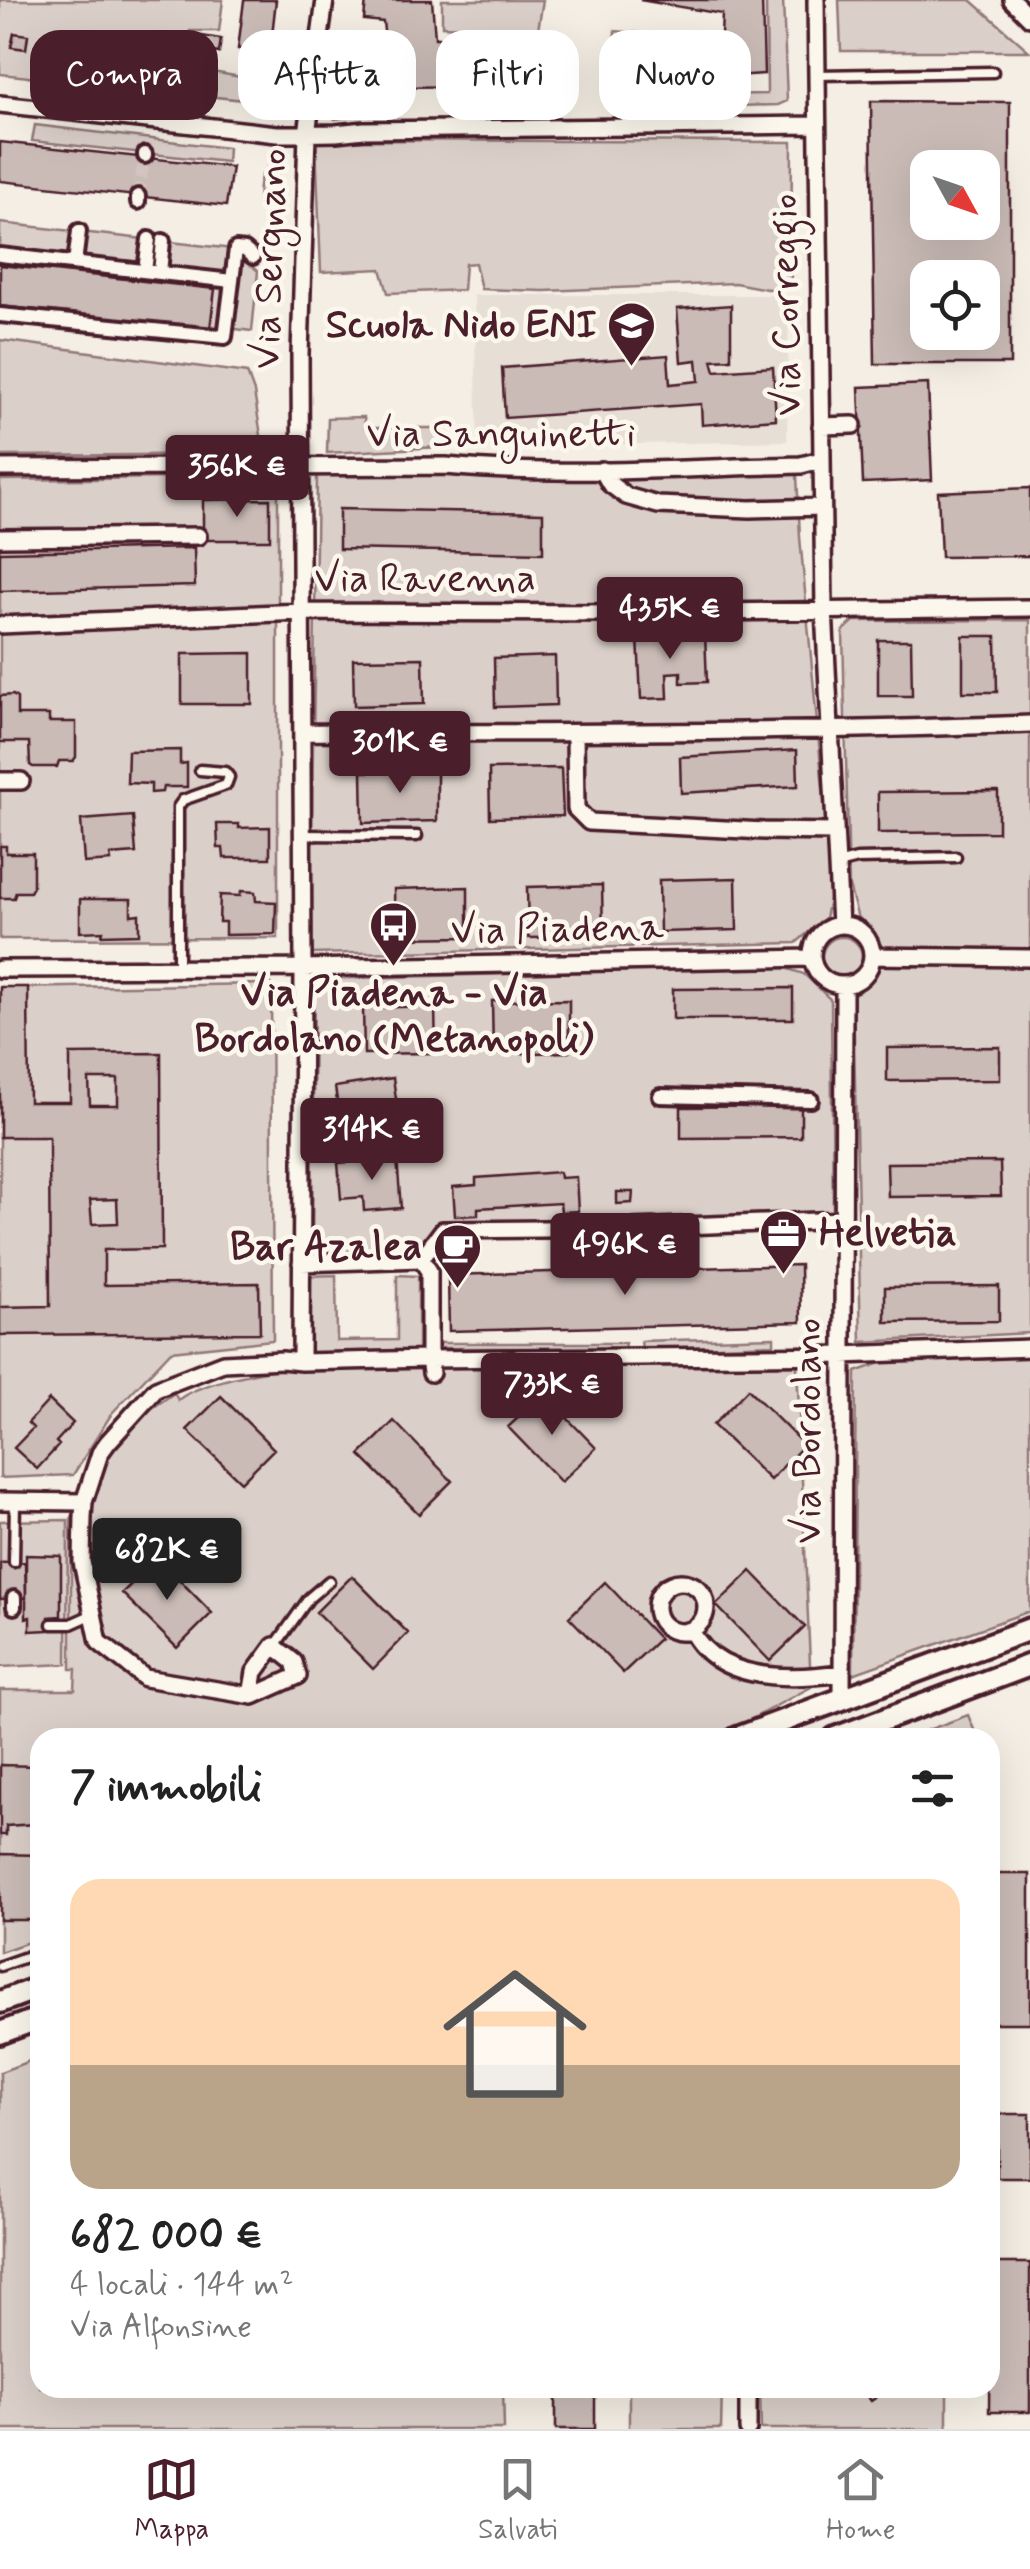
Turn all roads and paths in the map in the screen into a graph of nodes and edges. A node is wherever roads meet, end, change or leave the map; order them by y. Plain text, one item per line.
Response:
1 (324, 0) edge
2 (816, 0) edge
3 (1012, 0) edge
4 (1030, 18) edge
5 (992, 72) dead end
6 (816, 75) junction
7 (0, 104) edge
8 (816, 125) junction
9 (306, 134) junction
10 (78, 232) dead end
11 (156, 240) dead end
12 (249, 248) dead end
13 (0, 255) edge
14 (75, 264) junction
15 (152, 272) junction
16 (232, 281) junction
17 (0, 315) edge
18 (853, 425) dead end
19 (821, 426) junction
20 (822, 460) junction
21 (300, 467) junction
22 (0, 468) edge
23 (602, 470) junction
24 (822, 506) junction
25 (198, 536) dead end
26 (0, 538) edge
27 (1030, 608) edge
28 (824, 610) junction
29 (300, 612) junction
30 (0, 625) edge
31 (1030, 724) edge
32 (830, 730) junction
33 (302, 732) junction
34 (575, 733) junction
35 (200, 770) dead end
36 (21, 781) dead end
37 (0, 782) edge
38 (835, 832) junction
39 (302, 835) junction
40 (417, 836) dead end
41 (956, 857) dead end
42 (837, 864) junction
43 (840, 925) junction
44 (872, 956) junction
45 (812, 958) junction
46 (1030, 958) edge
47 (0, 968) edge
48 (178, 968) junction
49 (303, 968) junction
50 (844, 986) junction
51 (660, 1096) dead end
52 (811, 1100) dead end
53 (842, 1220) junction
54 (420, 1259) junction
55 (302, 1262) junction
56 (1030, 1348) edge
57 (842, 1355) junction
58 (301, 1362) junction
59 (430, 1366) junction
60 (7, 1501) edge
61 (84, 1502) junction
62 (150, 1552) dead end
63 (14, 1562) dead end
64 (85, 1578) junction
65 (329, 1581) dead end
66 (93, 1614) junction
67 (52, 1624) dead end
68 (1030, 1629) edge
69 (691, 1630) dead end
70 (274, 1646) junction
71 (1030, 1666) edge
72 (840, 1672) junction
73 (250, 1695) junction
74 (842, 1697) junction
75 (763, 1728) edge
76 (844, 1728) edge
77 (860, 1728) edge
78 (30, 1956) edge
79 (0, 1966) edge
80 (30, 1991) edge
81 (0, 2002) edge
82 (30, 2022) edge
83 (0, 2032) edge
84 (748, 2398) edge
85 (748, 2429) edge

1 - 9 street, Via Sergnano
2 - 6 street, Via Correggio
3 - 4 street
5 - 6 lane
6 - 8 street, Via Correggio
7 - 9 street
8 - 9 street
8 - 19 street, Via Correggio
9 - 21 street, Via Sergnano
10 - 14 street
11 - 15 street
12 - 16 street
13 - 14 street
14 - 15 street
15 - 16 street
16 - 17 street
18 - 19 street
19 - 20 street, Via Correggio
20 - 23 street, Via Sanguinetti
20 - 24 street, Via Correggio
21 - 22 street, Via Sanguinetti
21 - 23 street, Via Sanguinetti
21 - 29 street, Via Sergnano
23 - 24 street
24 - 28 street, Via Correggio
25 - 26 street
27 - 28 street, Via Ravenna
28 - 29 street, Via Ravenna
28 - 32 street
29 - 30 street, Via Ravenna
29 - 33 street, Via Sergnano
31 - 32 street
32 - 34 street
32 - 38 street
33 - 34 street
33 - 39 street, Via Sergnano
34 - 38 street
35 - 48 lane
36 - 37 street
38 - 42 street
39 - 40 lane
39 - 49 street, Via Sergnano
41 - 42 lane
42 - 43 street
43 - 44 street
43 - 45 street
44 - 46 street
44 - 50 street
45 - 49 street, Via Piadena
45 - 50 street
47 - 48 street, Via Piadena
48 - 49 street, Via Piadena
49 - 55 street, Via Sergnano
50 - 53 street, Via Bordolano
51 - 52 street
53 - 54 street
53 - 57 street, Via Bordolano
54 - 55 street
54 - 59 street
55 - 58 street, Via Sergnano
56 - 57 street
57 - 59 street
57 - 72 street, Via Bordolano
58 - 59 street
58 - 61 street
60 - 61 street
60 - 63 lane
61 - 64 street
62 - 64 lane
64 - 66 street
65 - 70 lane
66 - 67 lane
66 - 73 street
68 - 74 street
69 - 72 street
70 - 73 street
70 - 73 street
71 - 77 street
72 - 74 street, Via Bordolano
74 - 75 street
74 - 76 street
78 - 79 lane
80 - 81 street
82 - 83 street
84 - 85 street

